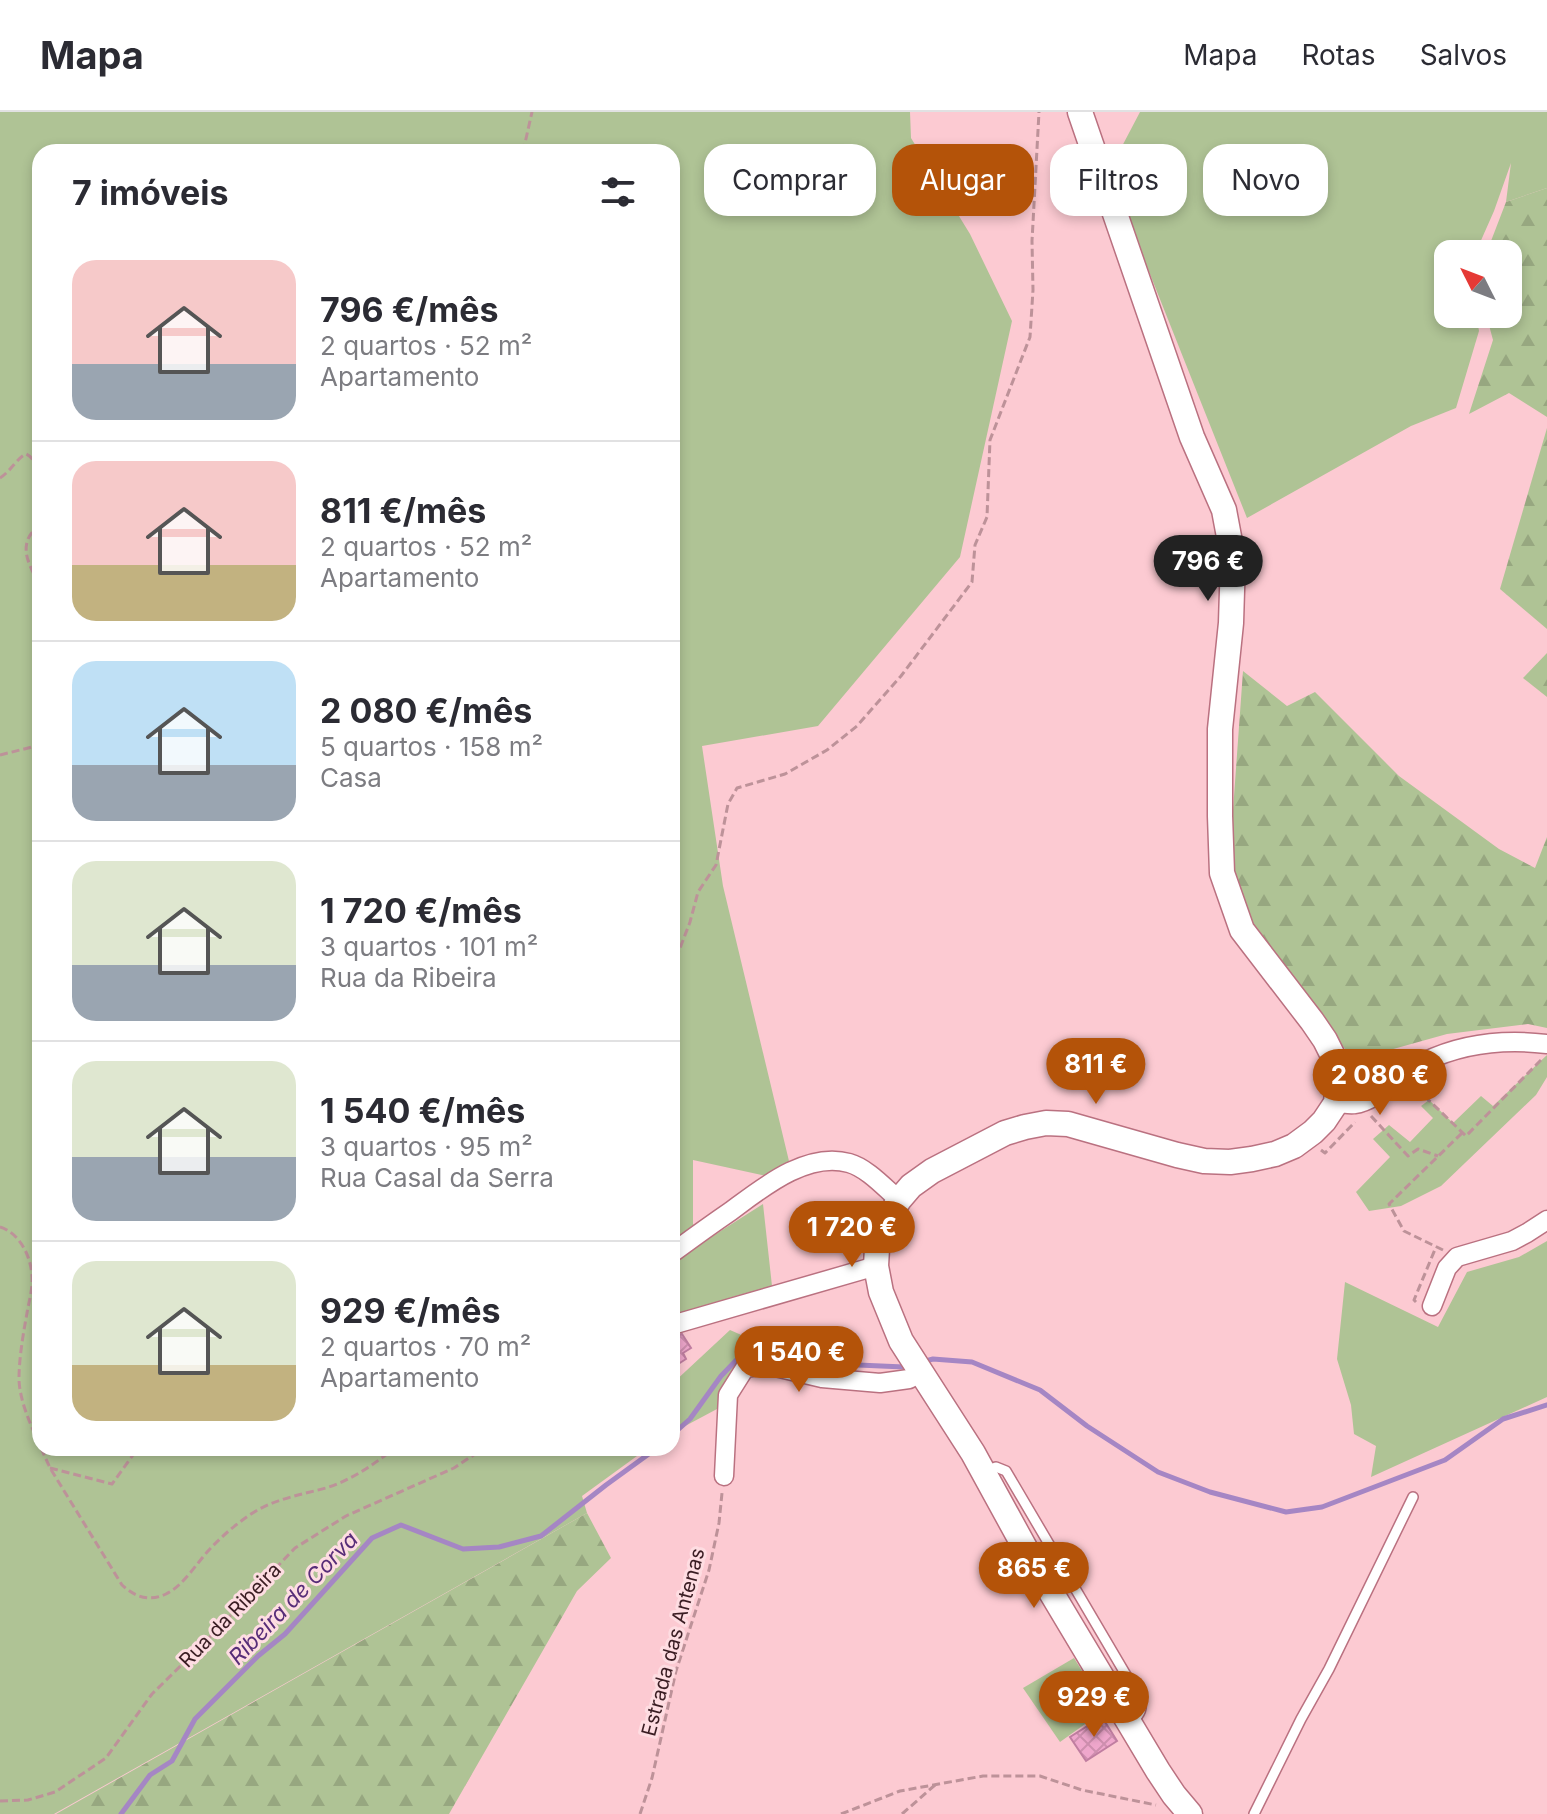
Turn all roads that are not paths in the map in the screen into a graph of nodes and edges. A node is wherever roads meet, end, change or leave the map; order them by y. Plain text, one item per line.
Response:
1 (1080, 112) edge
2 (1547, 1044) edge
3 (1337, 1072) junction
4 (1406, 1072) junction
5 (1353, 1106) junction
6 (899, 1200) junction
7 (1547, 1220) edge
8 (680, 1247) edge
9 (876, 1266) junction
10 (1432, 1306) dead end
11 (680, 1323) edge
12 (921, 1373) junction
13 (724, 1476) road end
14 (1413, 1497) dead end
15 (1188, 1812) edge
16 (1254, 1814) edge

1 - 3 street
2 - 4 street
3 - 4 street
3 - 5 street
4 - 5 street
5 - 6 street
6 - 8 street
6 - 9 street
7 - 10 street
9 - 11 street
9 - 12 street
12 - 13 street
12 - 15 street
14 - 16 lane

